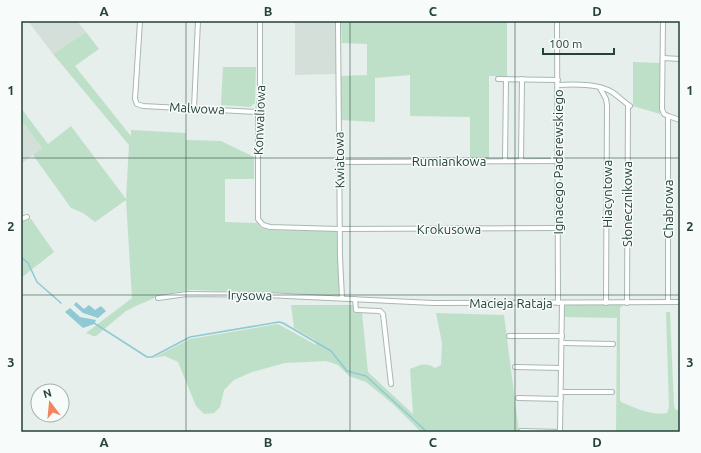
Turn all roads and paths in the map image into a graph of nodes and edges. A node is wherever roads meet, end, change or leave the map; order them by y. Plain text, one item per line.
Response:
1 (140, 21) edge
2 (198, 21) edge
3 (260, 21) edge
4 (338, 21) edge
5 (557, 21) edge
6 (663, 21) edge
7 (663, 58) junction
8 (680, 59) edge
9 (498, 79) dead end
10 (506, 79) junction
11 (522, 80) junction
12 (558, 82) junction
13 (600, 88) junction
14 (194, 108) junction
15 (258, 112) junction
16 (668, 116) junction
17 (680, 120) edge
18 (505, 161) junction
19 (521, 161) junction
20 (558, 161) junction
21 (340, 162) junction
22 (27, 217) dead end
23 (21, 219) edge
24 (258, 219) joint
25 (558, 228) junction
26 (340, 229) junction
27 (158, 298) dead end
28 (342, 298) junction
29 (355, 299) junction
30 (627, 302) junction
31 (668, 302) junction
32 (680, 302) edge
33 (560, 303) junction
34 (606, 303) junction
35 (509, 336) dead end
36 (562, 336) junction
37 (562, 344) junction
38 (613, 344) dead end
39 (515, 367) dead end
40 (561, 368) junction
41 (391, 384) dead end
42 (561, 392) junction
43 (612, 392) dead end
44 (518, 398) dead end
45 (561, 399) junction
46 (522, 431) edge
47 (560, 432) edge

1 - 14 street, Malwowa
2 - 14 street
3 - 15 street, Konwaliowa
4 - 21 street, Kwiatowa
5 - 12 street, Ignacego Paderewskiego
6 - 7 street, Chabrowa
7 - 8 street
7 - 16 street, Chabrowa
9 - 10 street
10 - 11 street
10 - 18 street
11 - 12 street
11 - 19 street
12 - 13 street
12 - 20 street, Ignacego Paderewskiego
13 - 30 street, Słonecznikowa
13 - 34 street, Hiacyntowa
14 - 15 street, Malwowa
15 - 24 street, Konwaliowa
16 - 17 street
16 - 31 street, Chabrowa
18 - 19 street, Rumiankowa
18 - 21 street, Rumiankowa
19 - 20 street, Rumiankowa
20 - 25 street, Ignacego Paderewskiego
21 - 26 street, Kwiatowa
22 - 23 street
24 - 26 street, Krokusowa
25 - 26 street, Krokusowa
25 - 33 street, Ignacego Paderewskiego
26 - 28 street, Kwiatowa
27 - 28 street, Irysowa
28 - 29 street, Macieja Rataja
29 - 33 street, Macieja Rataja
29 - 41 street
30 - 31 street, Macieja Rataja
30 - 34 street, Macieja Rataja
31 - 32 street, Macieja Rataja
33 - 34 street, Macieja Rataja
33 - 36 street, Ignacego Paderewskiego
35 - 36 street
36 - 37 street, Ignacego Paderewskiego
37 - 38 street
37 - 40 street, Ignacego Paderewskiego
39 - 40 street
40 - 42 street, Ignacego Paderewskiego
42 - 43 street
42 - 45 street, Ignacego Paderewskiego
44 - 45 street
45 - 47 street, Ignacego Paderewskiego
46 - 47 street

